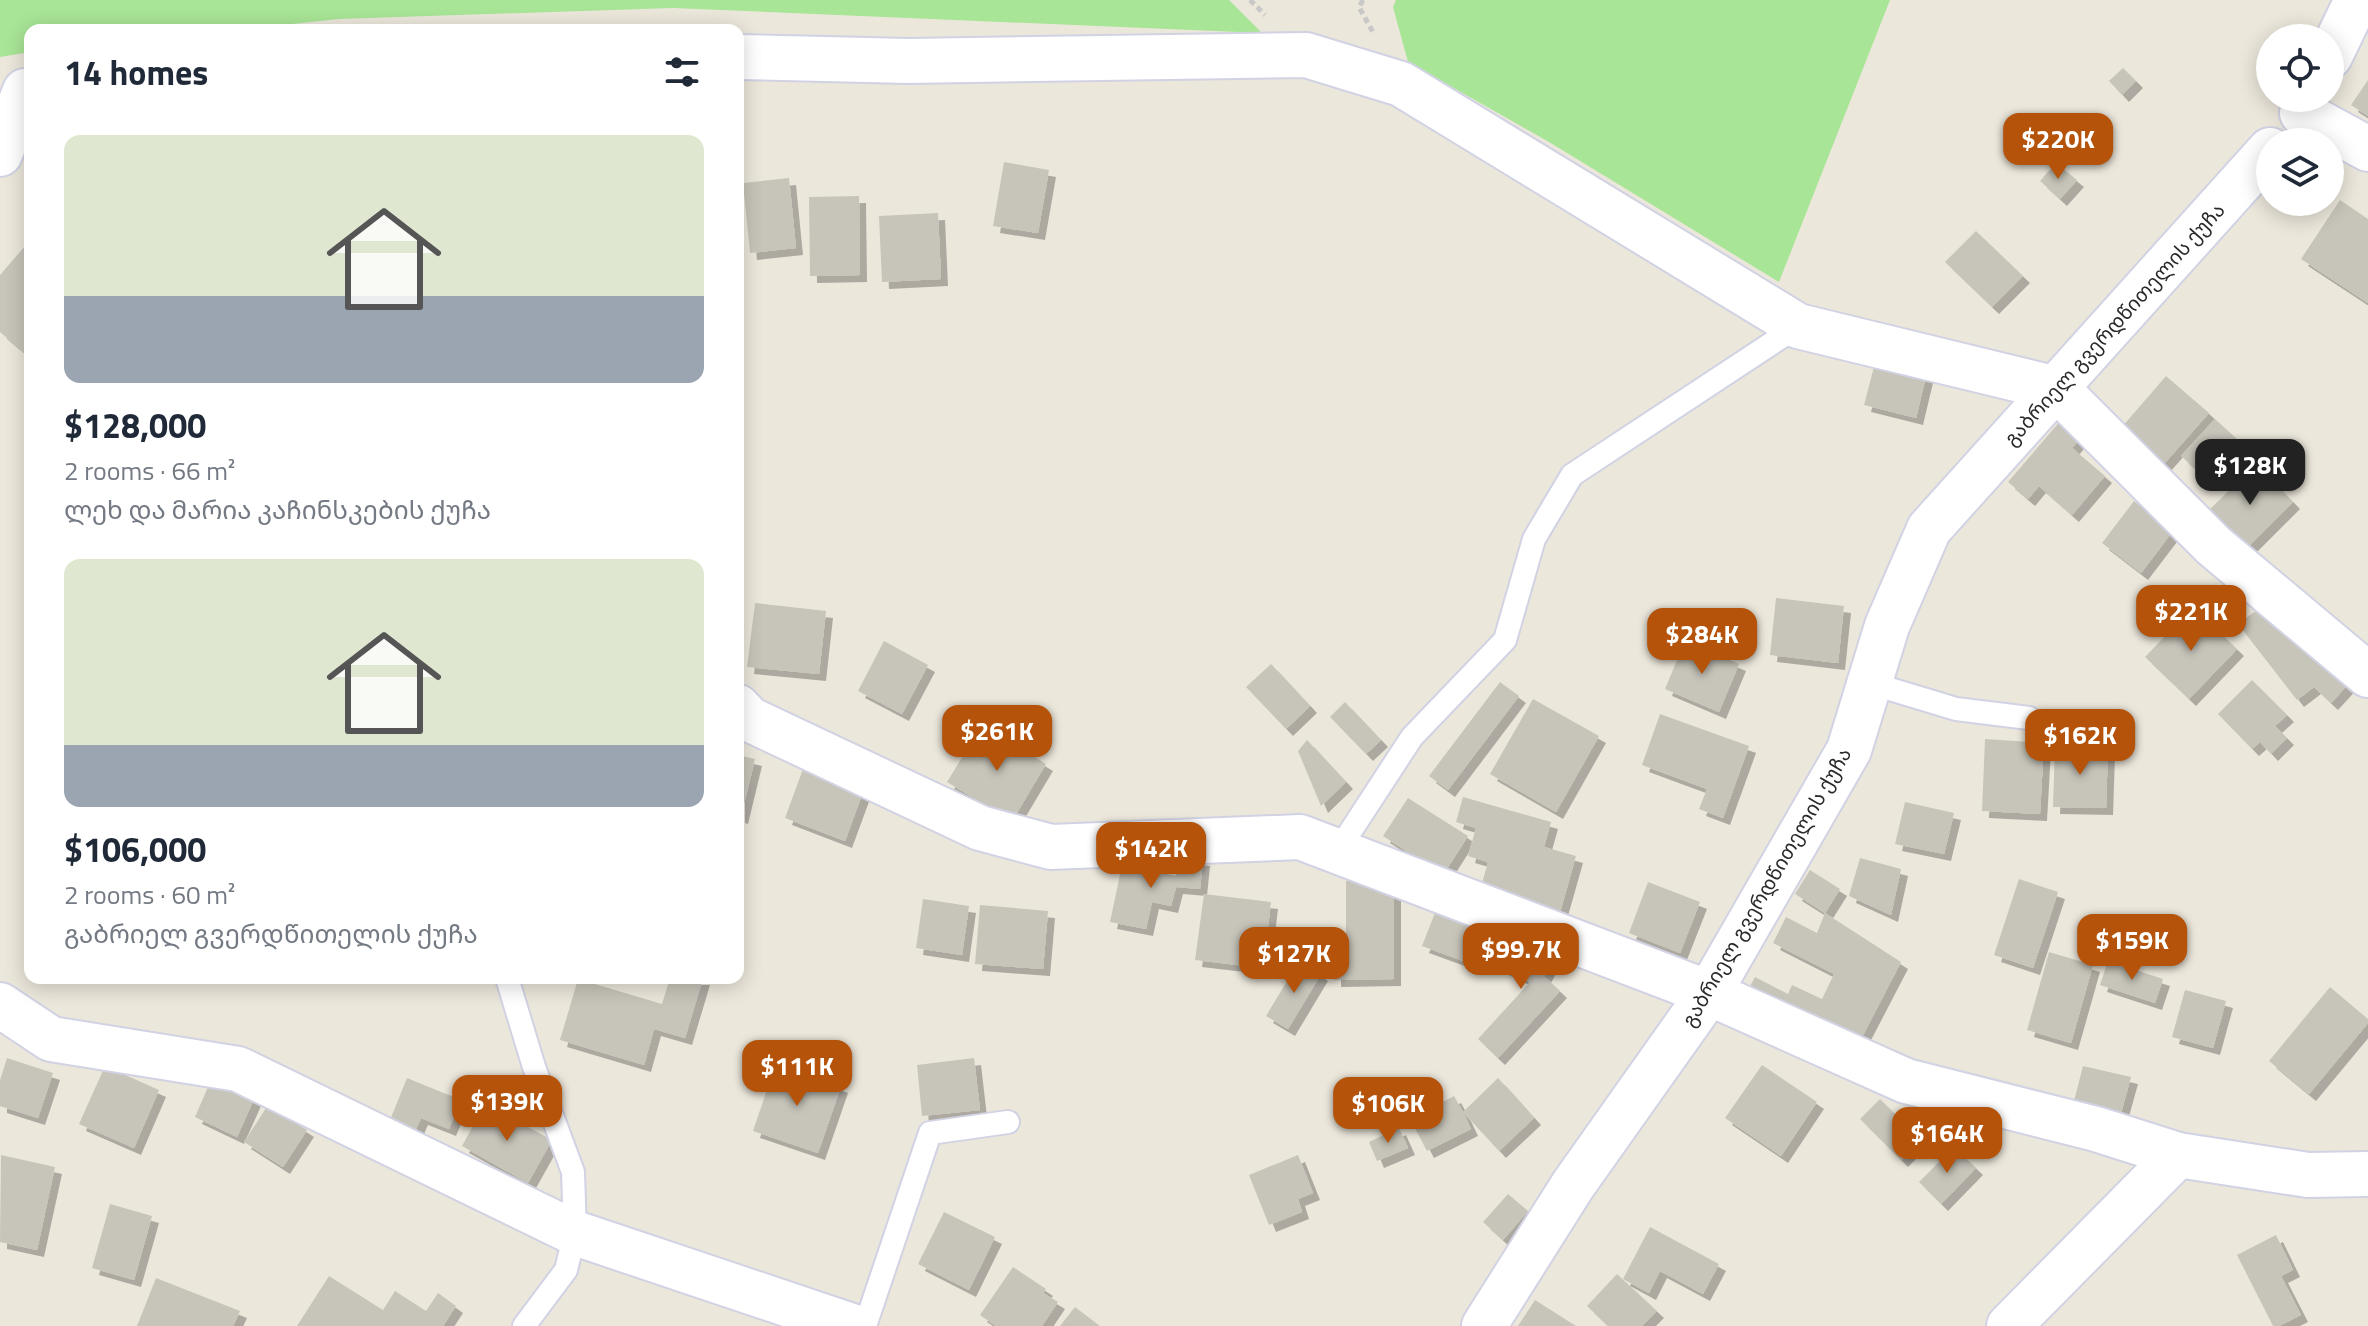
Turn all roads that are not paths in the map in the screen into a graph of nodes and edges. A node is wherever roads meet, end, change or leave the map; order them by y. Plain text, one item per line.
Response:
1 (2357, 0) edge
2 (2344, 27) edge
3 (744, 57) edge
4 (18, 88) edge
5 (2296, 118) edge
6 (2368, 149) edge
7 (0, 154) edge
8 (2256, 166) edge
9 (1798, 326) junction
10 (2057, 389) junction
11 (2368, 675) edge
12 (1870, 683) junction
13 (744, 714) edge
14 (2029, 718) dead end
15 (1337, 852) junction
16 (509, 984) edge
17 (1709, 993) junction
18 (0, 1005) edge
19 (1008, 1122) dead end
20 (2178, 1155) junction
21 (2368, 1174) edge
22 (575, 1233) junction
23 (524, 1326) edge
24 (852, 1326) edge
25 (865, 1326) edge
26 (1484, 1326) edge
27 (2009, 1326) edge

1 - 2 street
3 - 9 street
4 - 7 street
5 - 6 street
8 - 10 street, გაბრიელ გვერდწითელის ქუჩა
9 - 10 street
9 - 15 lane
10 - 11 street
10 - 12 street, გაბრიელ გვერდწითელის ქუჩა
12 - 14 lane
12 - 17 street, გაბრიელ გვერდწითელის ქუჩა
13 - 15 street
15 - 17 street
16 - 22 lane
17 - 20 street
17 - 26 street, გაბრიელ გვერდწითელის ქუჩა
18 - 22 street
19 - 25 lane
20 - 21 street
20 - 27 street
22 - 23 lane
22 - 24 street

